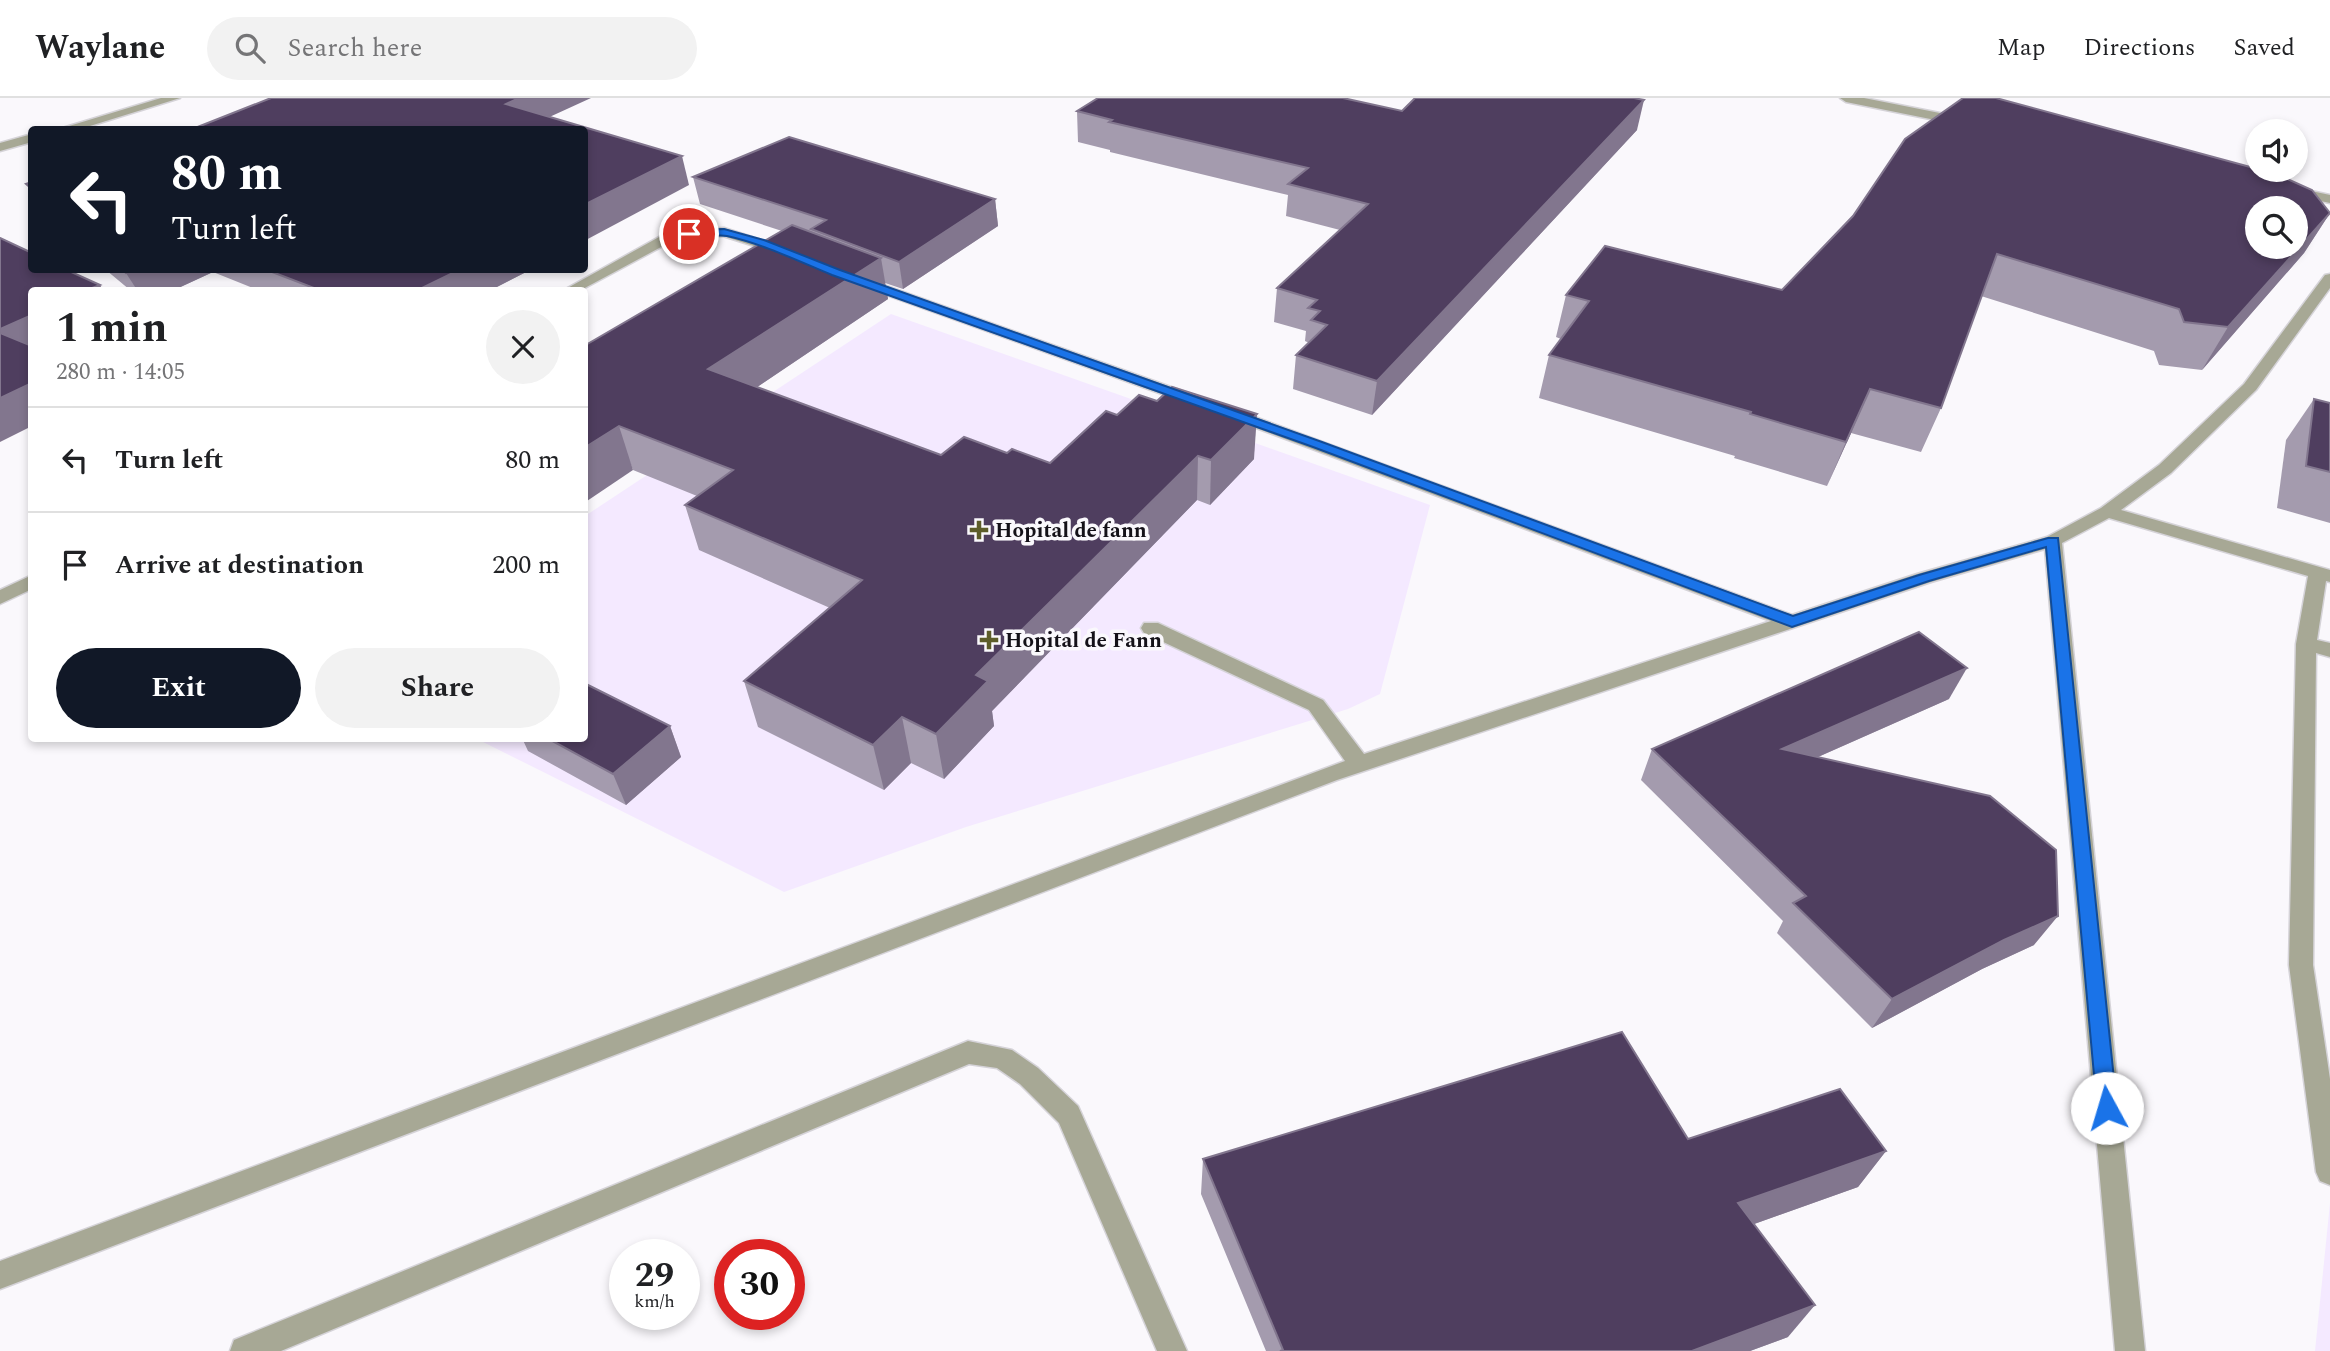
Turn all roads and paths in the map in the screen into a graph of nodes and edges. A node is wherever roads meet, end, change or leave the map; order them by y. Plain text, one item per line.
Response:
1 (174, 98) edge
2 (1846, 98) edge
3 (1981, 125) edge
4 (76, 126) edge
5 (28, 139) edge
6 (0, 147) edge
7 (2276, 187) edge
8 (2330, 198) edge
9 (798, 257) edge
10 (849, 277) edge
11 (2330, 278) edge
12 (577, 287) edge
13 (2107, 512) junction
14 (2053, 541) junction
15 (2324, 575) edge
16 (28, 583) edge
17 (0, 597) edge
18 (1792, 622) junction
19 (1151, 628) dead end
20 (2306, 644) junction
21 (2330, 650) edge
22 (1359, 764) junction
23 (2330, 1171) edge
24 (0, 1275) edge
25 (246, 1351) edge
26 (1172, 1351) edge
27 (2130, 1351) edge

1 - 4 street
2 - 3 street
5 - 6 street
7 - 8 street
9 - 12 street
10 - 18 street
11 - 13 street
13 - 14 street
13 - 15 street
14 - 18 street
14 - 27 street
15 - 20 street
16 - 17 street
18 - 22 street
19 - 22 street
20 - 21 street
20 - 23 street
22 - 24 street
25 - 26 street

